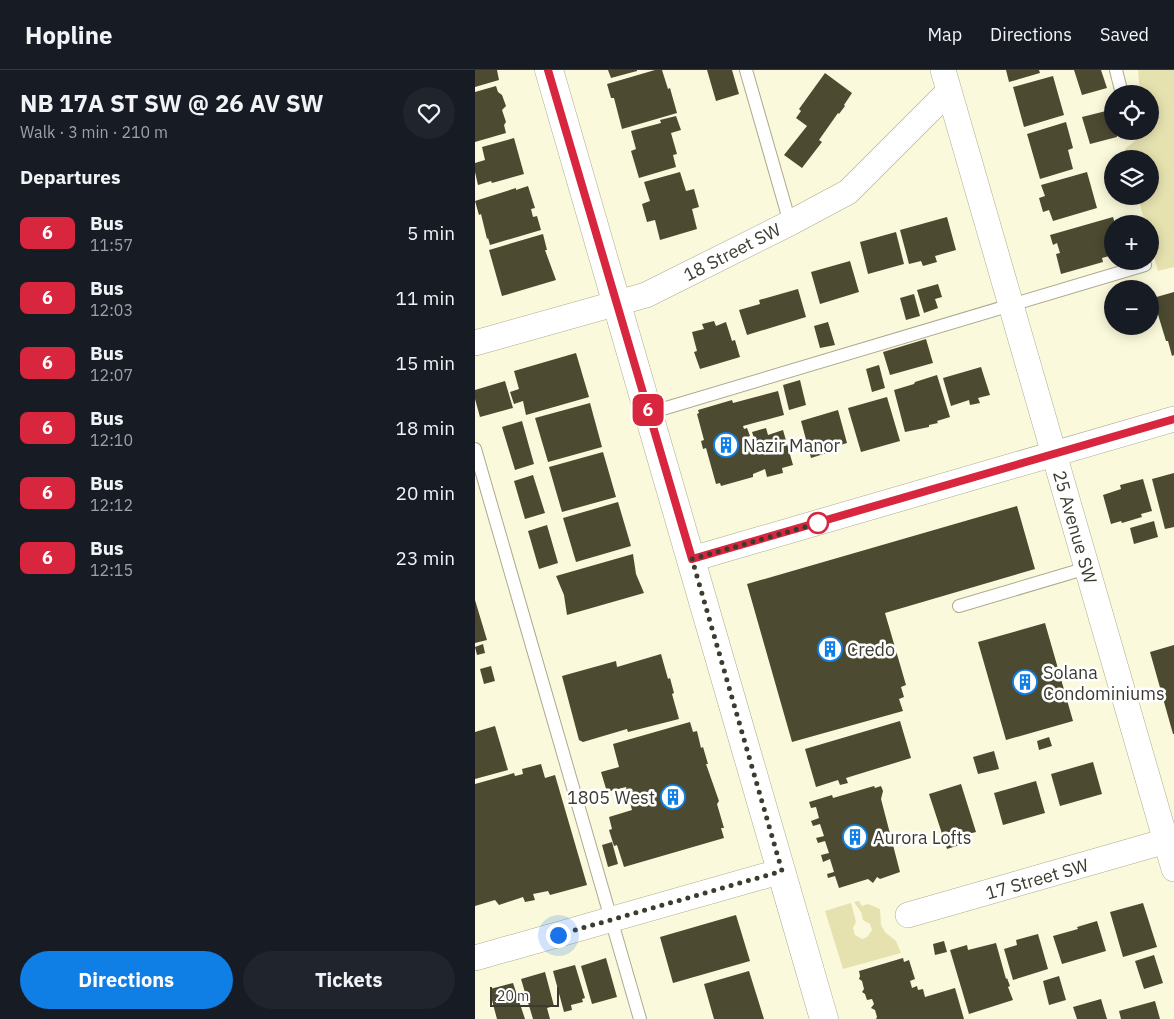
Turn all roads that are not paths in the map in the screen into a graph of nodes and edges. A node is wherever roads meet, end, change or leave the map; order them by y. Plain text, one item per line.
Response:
1 (549, 70) edge
2 (746, 70) edge
3 (1116, 70) edge
4 (947, 81) edge
5 (1120, 85) edge
6 (790, 223) junction
7 (1128, 270) edge
8 (617, 304) junction
9 (1011, 305) junction
10 (475, 343) edge
11 (649, 413) junction
12 (1174, 419) edge
13 (475, 449) edge
14 (1054, 454) junction
15 (692, 559) junction
16 (1087, 568) junction
17 (959, 606) dead end
18 (1165, 805) edge
19 (1166, 841) junction
20 (1174, 869) edge
21 (782, 871) junction
22 (908, 915) dead end
23 (611, 921) junction
24 (475, 958) edge
25 (640, 1019) edge
26 (824, 1019) edge

1 - 8 street
2 - 6 lane
3 - 5 lane
4 - 6 street, 18 Street SW
4 - 9 street, 25 Avenue SW
6 - 8 street, 18 Street SW
7 - 9 lane
8 - 10 street, 18 Street SW
8 - 11 street
9 - 11 lane
9 - 14 street, 25 Avenue SW
11 - 15 street
12 - 14 street
13 - 23 lane
14 - 15 street
14 - 16 street, 25 Avenue SW
15 - 21 street
16 - 17 lane
16 - 18 street, 25 Avenue SW
18 - 19 street, 25 Avenue SW
19 - 20 street, 25 Avenue SW
19 - 22 street, 17 Street SW
21 - 23 street
21 - 26 street
23 - 24 street
23 - 25 lane

